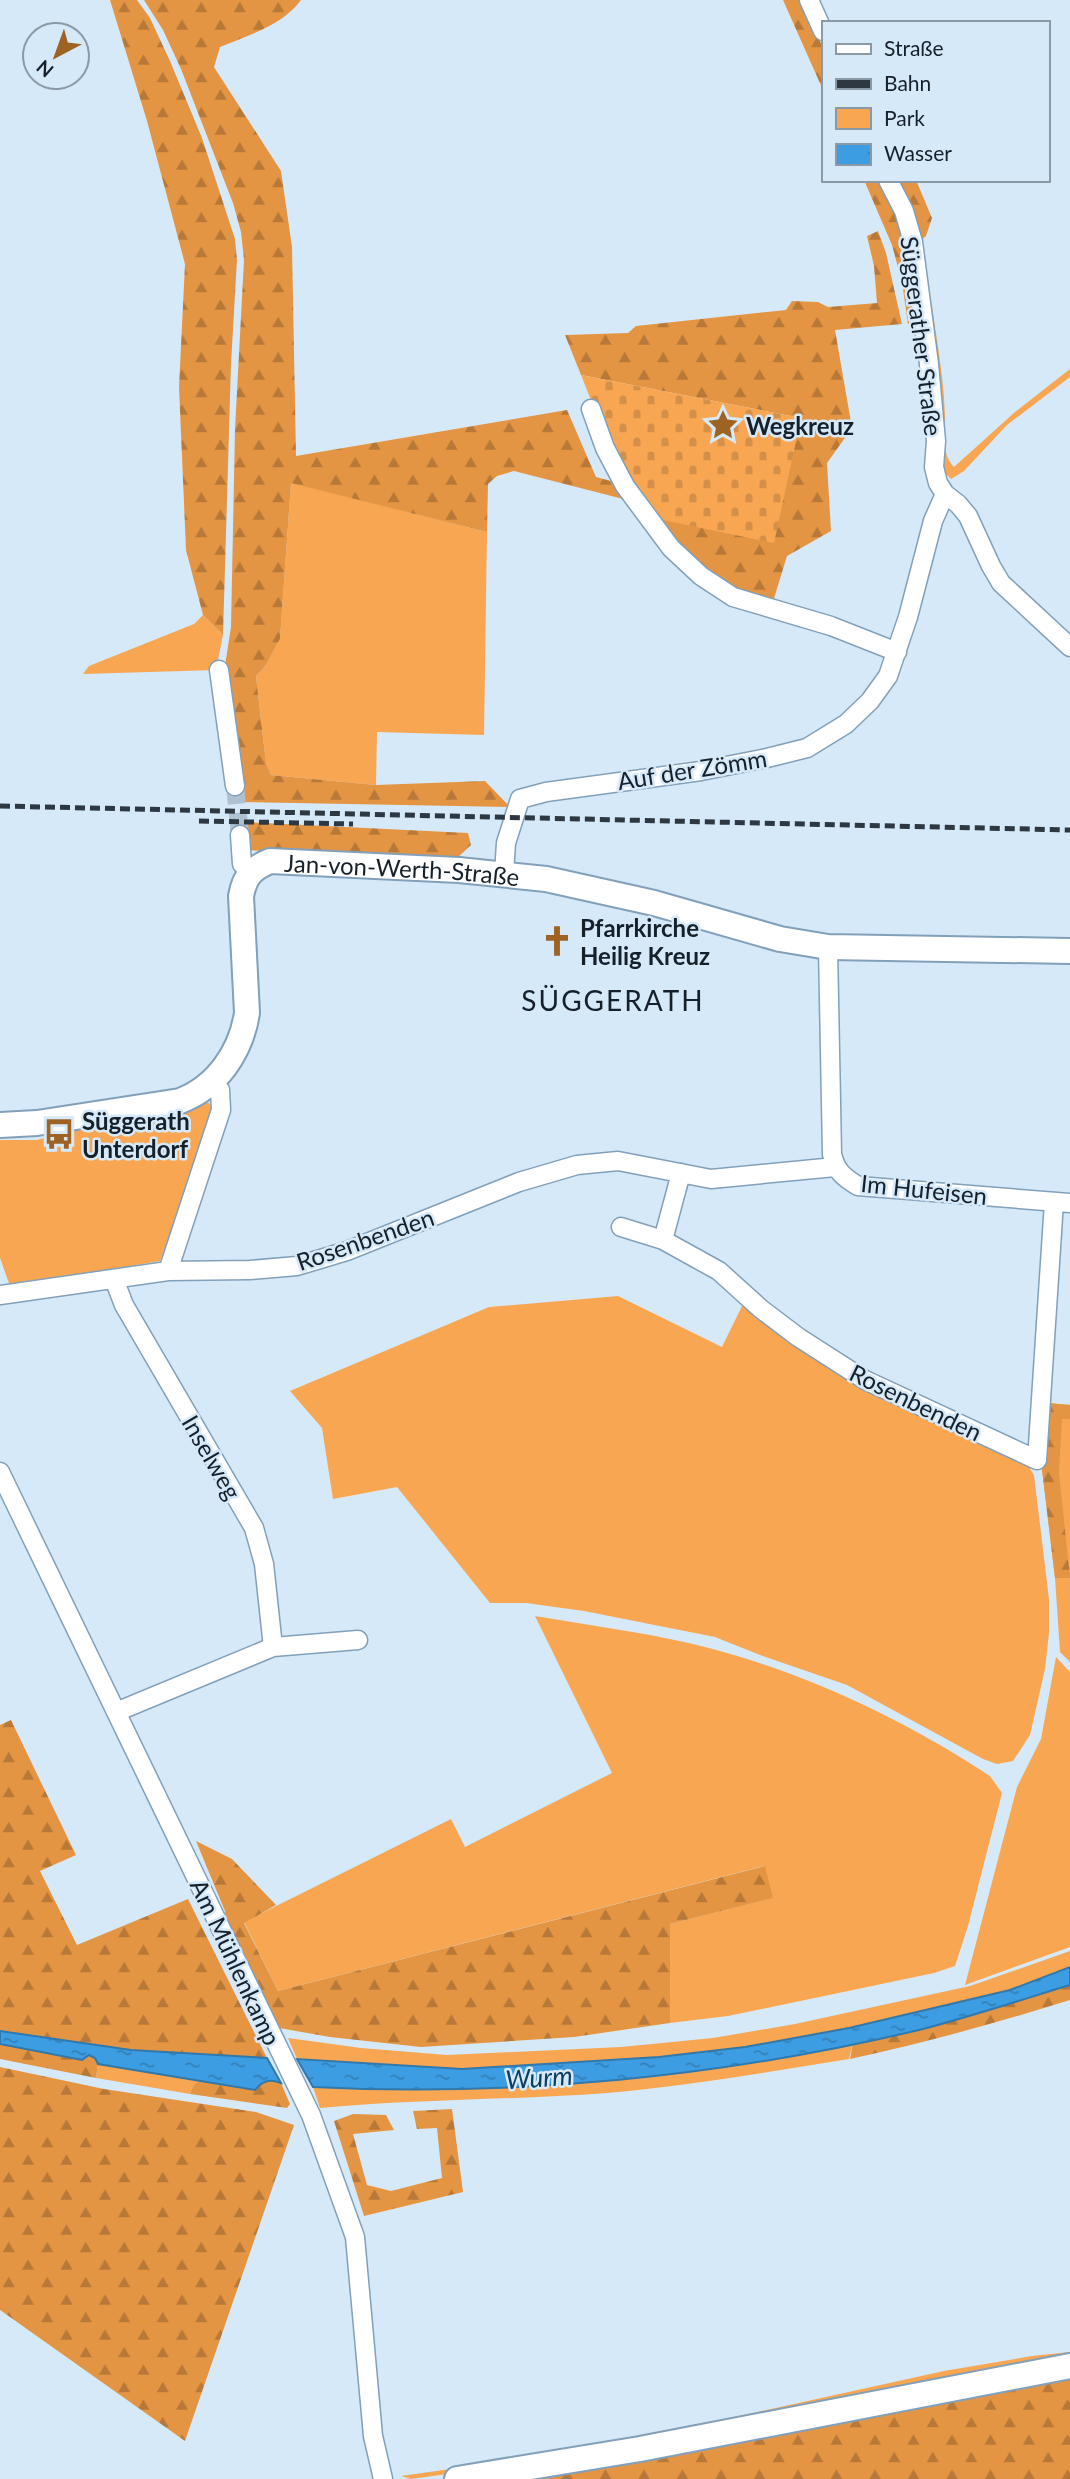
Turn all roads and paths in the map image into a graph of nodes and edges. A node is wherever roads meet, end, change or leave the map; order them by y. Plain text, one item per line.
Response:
1 (809, 0) edge
2 (822, 29) edge
3 (889, 182) edge
4 (591, 409) dead end
5 (945, 494) junction
6 (1070, 647) edge
7 (897, 652) junction
8 (219, 670) dead end
9 (235, 786) tunnel mouth
10 (240, 835) tunnel mouth
11 (250, 872) junction
12 (504, 874) junction
13 (828, 947) junction
14 (1070, 951) edge
15 (213, 1082) junction
16 (0, 1125) edge
17 (835, 1167) junction
18 (681, 1173) junction
19 (1062, 1203) edge
20 (621, 1227) dead end
21 (663, 1240) junction
22 (168, 1271) junction
23 (114, 1279) junction
24 (0, 1295) edge
25 (0, 1472) edge
26 (358, 1640) dead end
27 (273, 1647) junction
28 (117, 1712) junction
29 (1070, 2366) edge
30 (383, 2479) edge
31 (457, 2479) edge

1 - 2 street
3 - 5 street, Süggerather Straße
4 - 7 street
5 - 6 street
5 - 7 street, Auf der Zömm
7 - 12 street, Auf der Zömm
8 - 9 street
10 - 11 street
11 - 12 main road, Jan-von-Werth-Straße
11 - 15 main road, Jan-von-Werth-Straße
12 - 13 main road, Jan-von-Werth-Straße
13 - 14 main road
13 - 17 street, Im Hufeisen
15 - 16 main road, Jan-von-Werth-Straße
15 - 22 street
17 - 18 street, Rosenbenden
17 - 19 street, Im Hufeisen
18 - 21 street
18 - 22 street, Rosenbenden
19 - 21 street, Rosenbenden
20 - 21 street, Rosenbenden
22 - 23 street, Rosenbenden
23 - 24 street, Rosenbenden
23 - 27 street, Inselweg
25 - 28 street, Am Mühlenkamp
26 - 27 street
27 - 28 street
28 - 30 street, Am Mühlenkamp
29 - 31 main road

